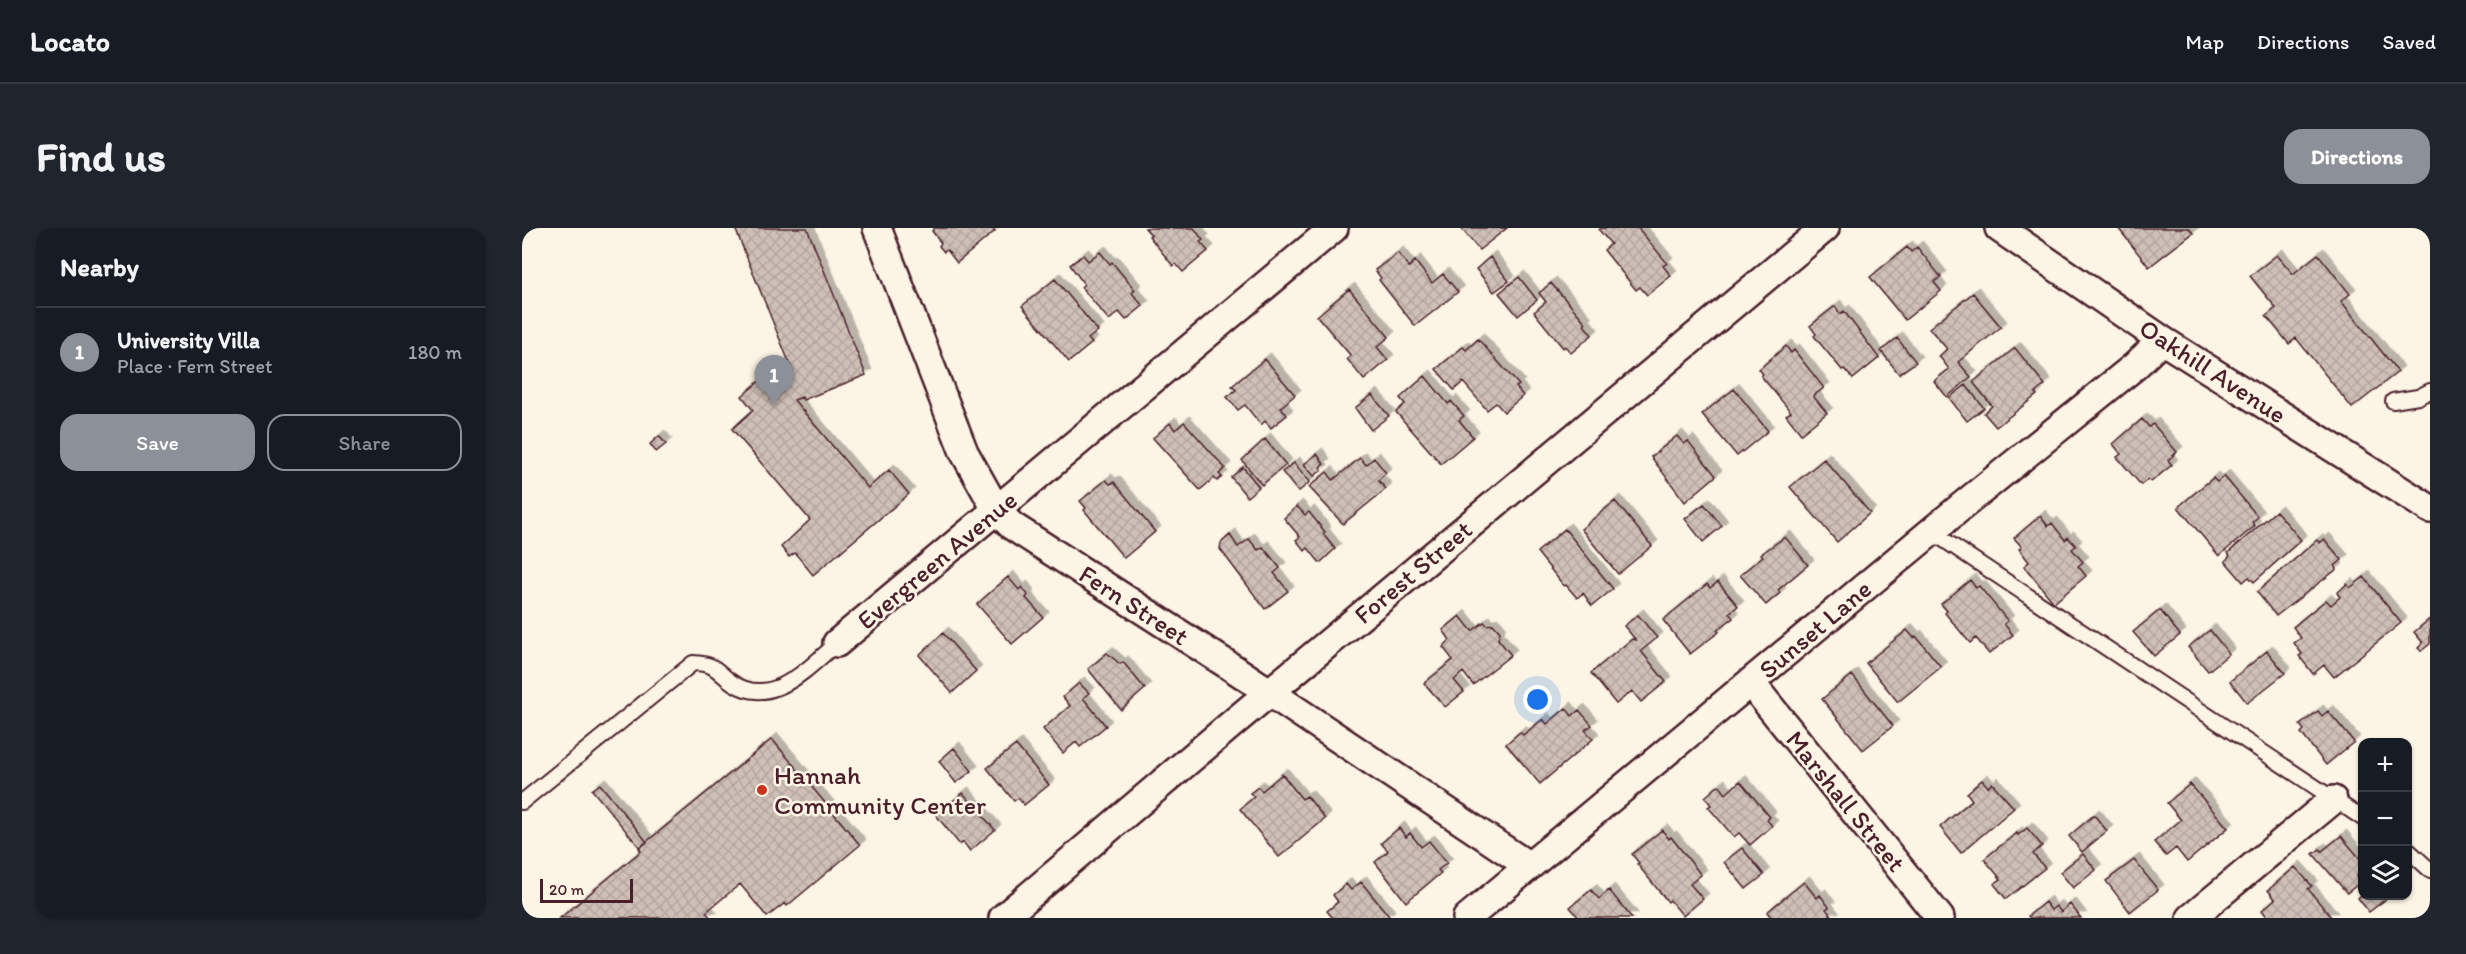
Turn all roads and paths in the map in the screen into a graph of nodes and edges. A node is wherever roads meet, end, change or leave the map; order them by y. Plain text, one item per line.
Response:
1 (1334, 228) edge
2 (1825, 228) edge
3 (1999, 228) edge
4 (885, 232) edge
5 (2162, 340) junction
6 (2430, 391) edge
7 (2393, 401) dead end
8 (2430, 509) edge
9 (997, 511) junction
10 (1932, 532) junction
11 (837, 644) joint
12 (1751, 683) junction
13 (1269, 692) junction
14 (2333, 800) junction
15 (522, 802) edge
16 (2358, 816) edge
17 (2412, 854) edge
18 (1529, 866) junction
19 (2430, 870) edge
20 (1003, 918) edge
21 (1467, 918) edge
22 (1940, 918) edge
23 (2191, 918) edge

1 - 9 street, Evergreen Avenue
2 - 13 street, Forest Street
3 - 5 street, Oakhill Avenue
4 - 9 street, Fern Street
5 - 8 street, Oakhill Avenue
5 - 10 street, Sunset Lane
6 - 7 lane
9 - 11 street, Evergreen Avenue
9 - 13 street, Fern Street
10 - 12 street, Sunset Lane
10 - 14 lane
11 - 15 lane, Evergreen Avenue
12 - 18 street, Sunset Lane
12 - 22 street, Marshall Street
13 - 18 street, Fern Street
13 - 20 street, Forest Street
14 - 16 lane
14 - 23 street
17 - 19 lane
18 - 21 street, Sunset Lane

